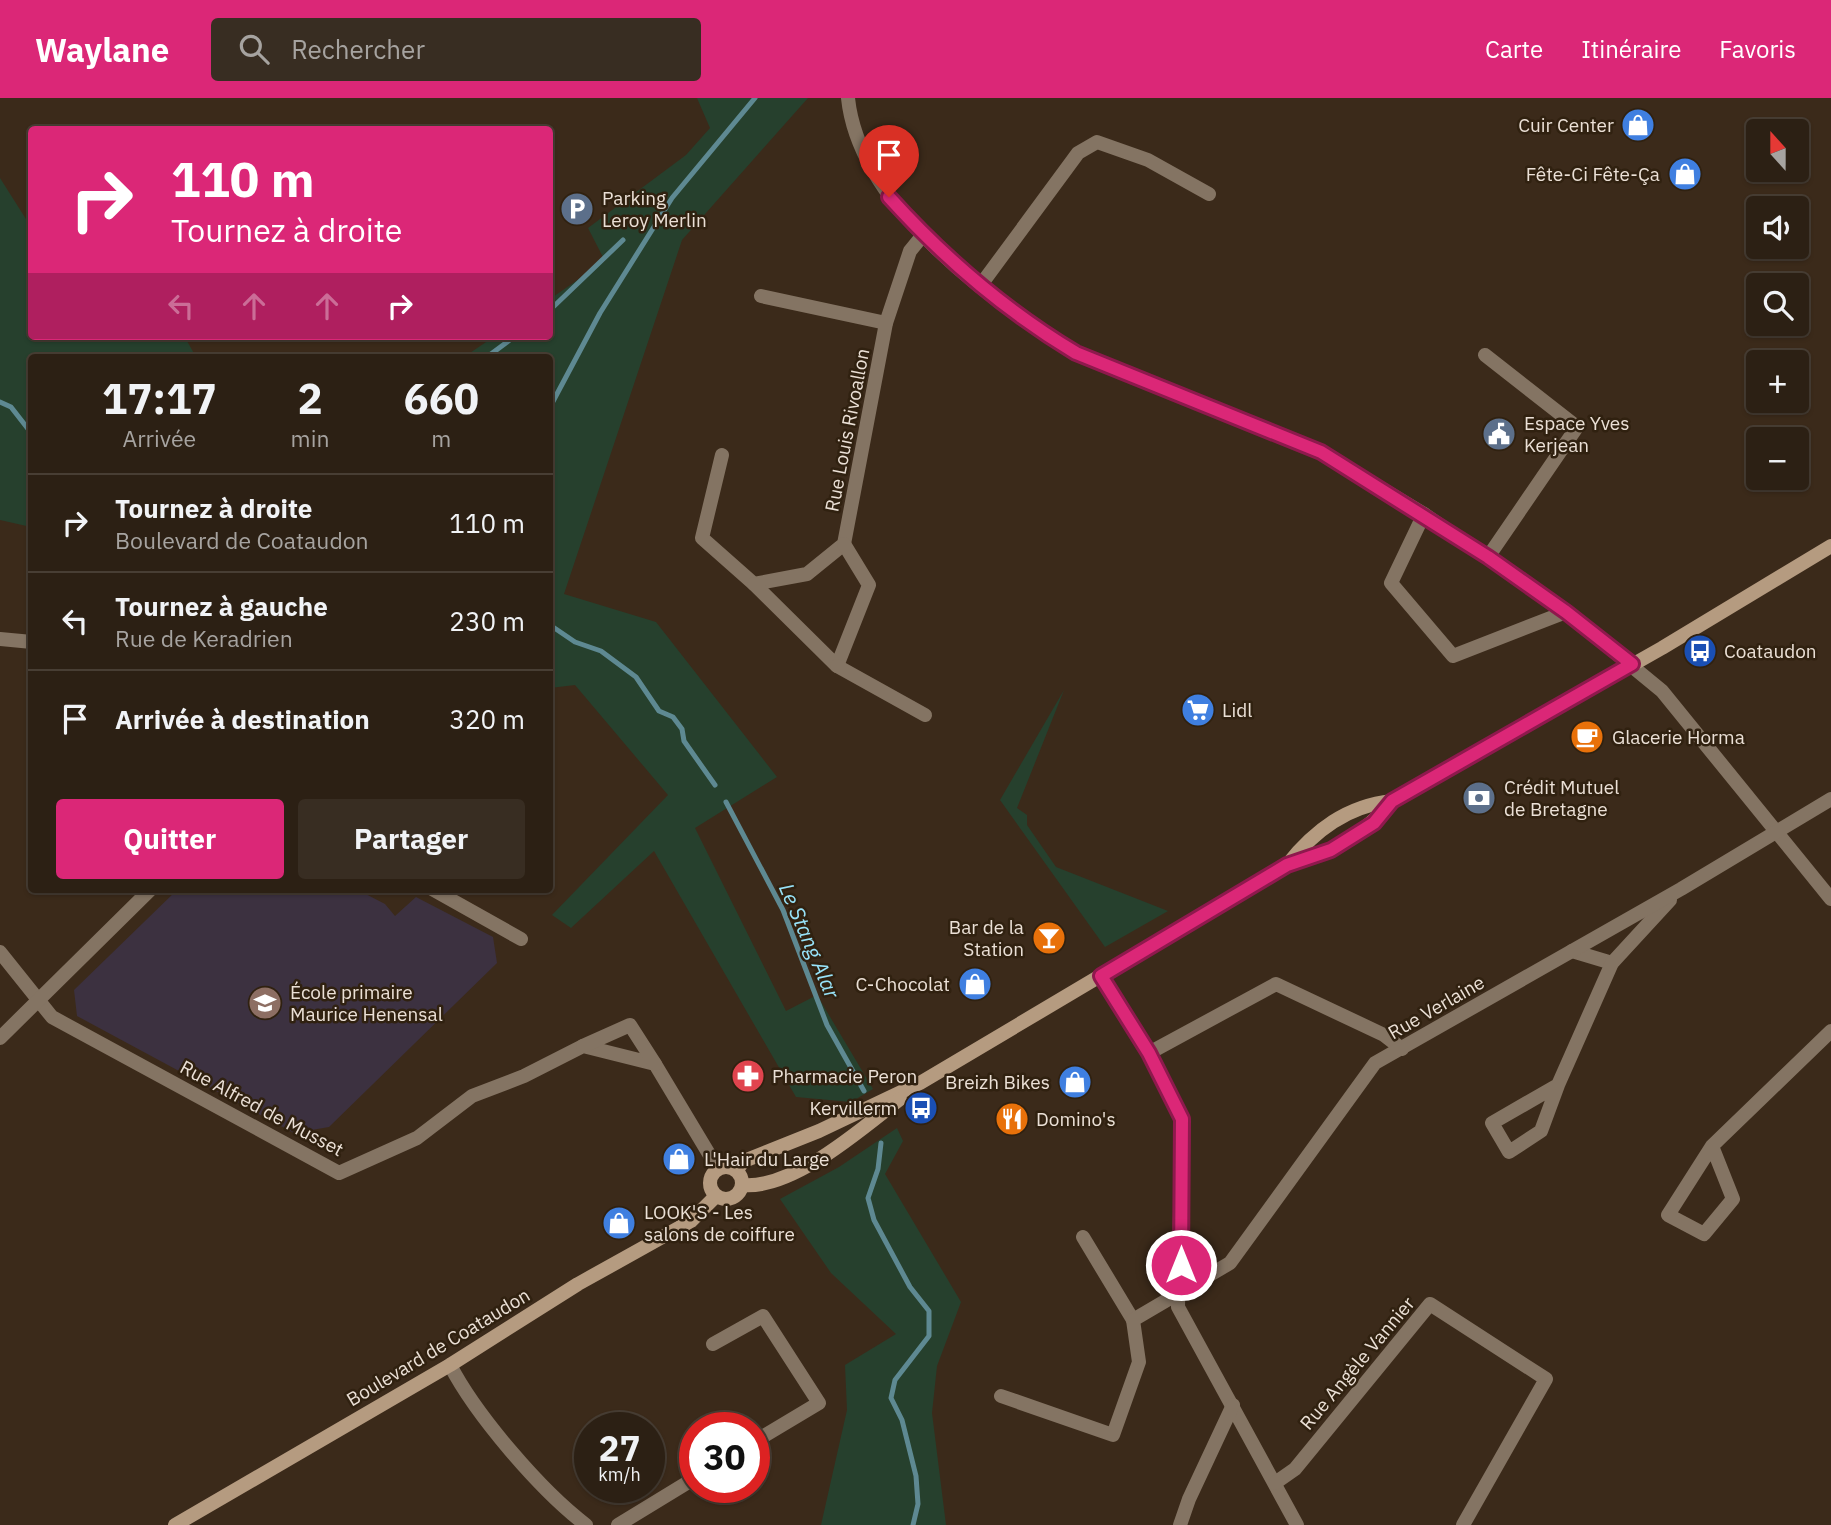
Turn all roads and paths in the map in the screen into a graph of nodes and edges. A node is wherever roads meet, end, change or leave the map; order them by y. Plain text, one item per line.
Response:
1 (848, 98) edge
2 (1209, 194) dead end
3 (923, 235) junction
4 (980, 286) junction
5 (761, 296) dead end
6 (886, 323) junction
7 (1485, 355) dead end
8 (722, 455) dead end
9 (1424, 514) junction
10 (844, 544) junction
11 (1831, 546) edge
12 (1488, 557) junction
13 (754, 583) junction
14 (1566, 612) junction
15 (0, 639) edge
16 (28, 642) edge
17 (1632, 664) junction
18 (837, 666) junction
19 (925, 715) dead end
20 (1831, 799) edge
21 (1392, 801) junction
22 (1778, 832) junction
23 (1287, 865) junction
24 (1681, 889) junction
25 (147, 893) edge
26 (439, 893) edge
27 (1831, 899) edge
28 (521, 939) dead end
29 (1572, 951) junction
30 (0, 952) edge
31 (1612, 963) junction
32 (1101, 976) junction
33 (39, 1000) junction
34 (1831, 1031) edge
35 (0, 1038) edge
36 (583, 1046) junction
37 (1402, 1049) junction
38 (1149, 1053) junction
39 (655, 1064) junction
40 (920, 1083) junction
41 (1558, 1085) junction
42 (1713, 1146) junction
43 (718, 1169) junction
44 (736, 1170) junction
45 (743, 1185) junction
46 (716, 1196) junction
47 (1083, 1237) dead end
48 (1181, 1290) junction
49 (1133, 1320) junction
50 (713, 1344) dead end
51 (450, 1364) junction
52 (1001, 1396) dead end
53 (1233, 1405) junction
54 (770, 1432) edge
55 (1275, 1483) junction
56 (679, 1488) edge
57 (175, 1525) edge
58 (586, 1525) edge
59 (618, 1525) edge
60 (1180, 1525) edge
61 (1297, 1525) edge
62 (1463, 1525) edge

1 - 3 street
2 - 4 street
3 - 4 street
3 - 6 street, Rue Louis Rivoallon
4 - 9 street
5 - 6 street
6 - 10 street, Rue Louis Rivoallon
7 - 12 street
8 - 13 street
9 - 12 street
9 - 14 street
10 - 13 street
10 - 18 street
11 - 17 main road, Boulevard de Coataudon
12 - 14 street
13 - 18 street
14 - 17 street
15 - 16 street
17 - 21 main road, Boulevard de Coataudon
17 - 22 street
18 - 19 street
20 - 22 street, Rue Verlaine
21 - 23 main road, Boulevard de Coataudon
21 - 23 main road, Boulevard de Coataudon
22 - 24 street, Rue Verlaine
22 - 27 street
23 - 32 main road, Boulevard de Coataudon
24 - 29 street, Rue Verlaine
24 - 31 street
25 - 33 street
26 - 28 street
29 - 31 street
29 - 37 street, Rue Verlaine
30 - 33 street
31 - 41 street
32 - 38 street
32 - 40 main road, Boulevard de Coataudon
33 - 35 street
33 - 36 street, Rue Alfred de Musset
34 - 42 street
36 - 39 street
36 - 39 street, Rue Alfred de Musset
37 - 38 street
37 - 48 street, Rue Verlaine
38 - 48 street
39 - 43 street, Rue Alfred de Musset
40 - 44 main road, Boulevard de Coataudon
40 - 45 main road, Boulevard de Coataudon
41 - 41 street
42 - 42 street
43 - 44 main road
43 - 46 main road
44 - 45 main road
45 - 46 main road, Boulevard de Coataudon
46 - 51 main road, Boulevard de Coataudon
47 - 49 street
48 - 49 street, Rue Verlaine
48 - 53 street
49 - 52 street
50 - 54 street
51 - 57 main road, Boulevard de Coataudon
51 - 58 street
53 - 55 street
53 - 60 street
55 - 61 street
55 - 62 street, Rue Angèle Vannier
56 - 59 street

